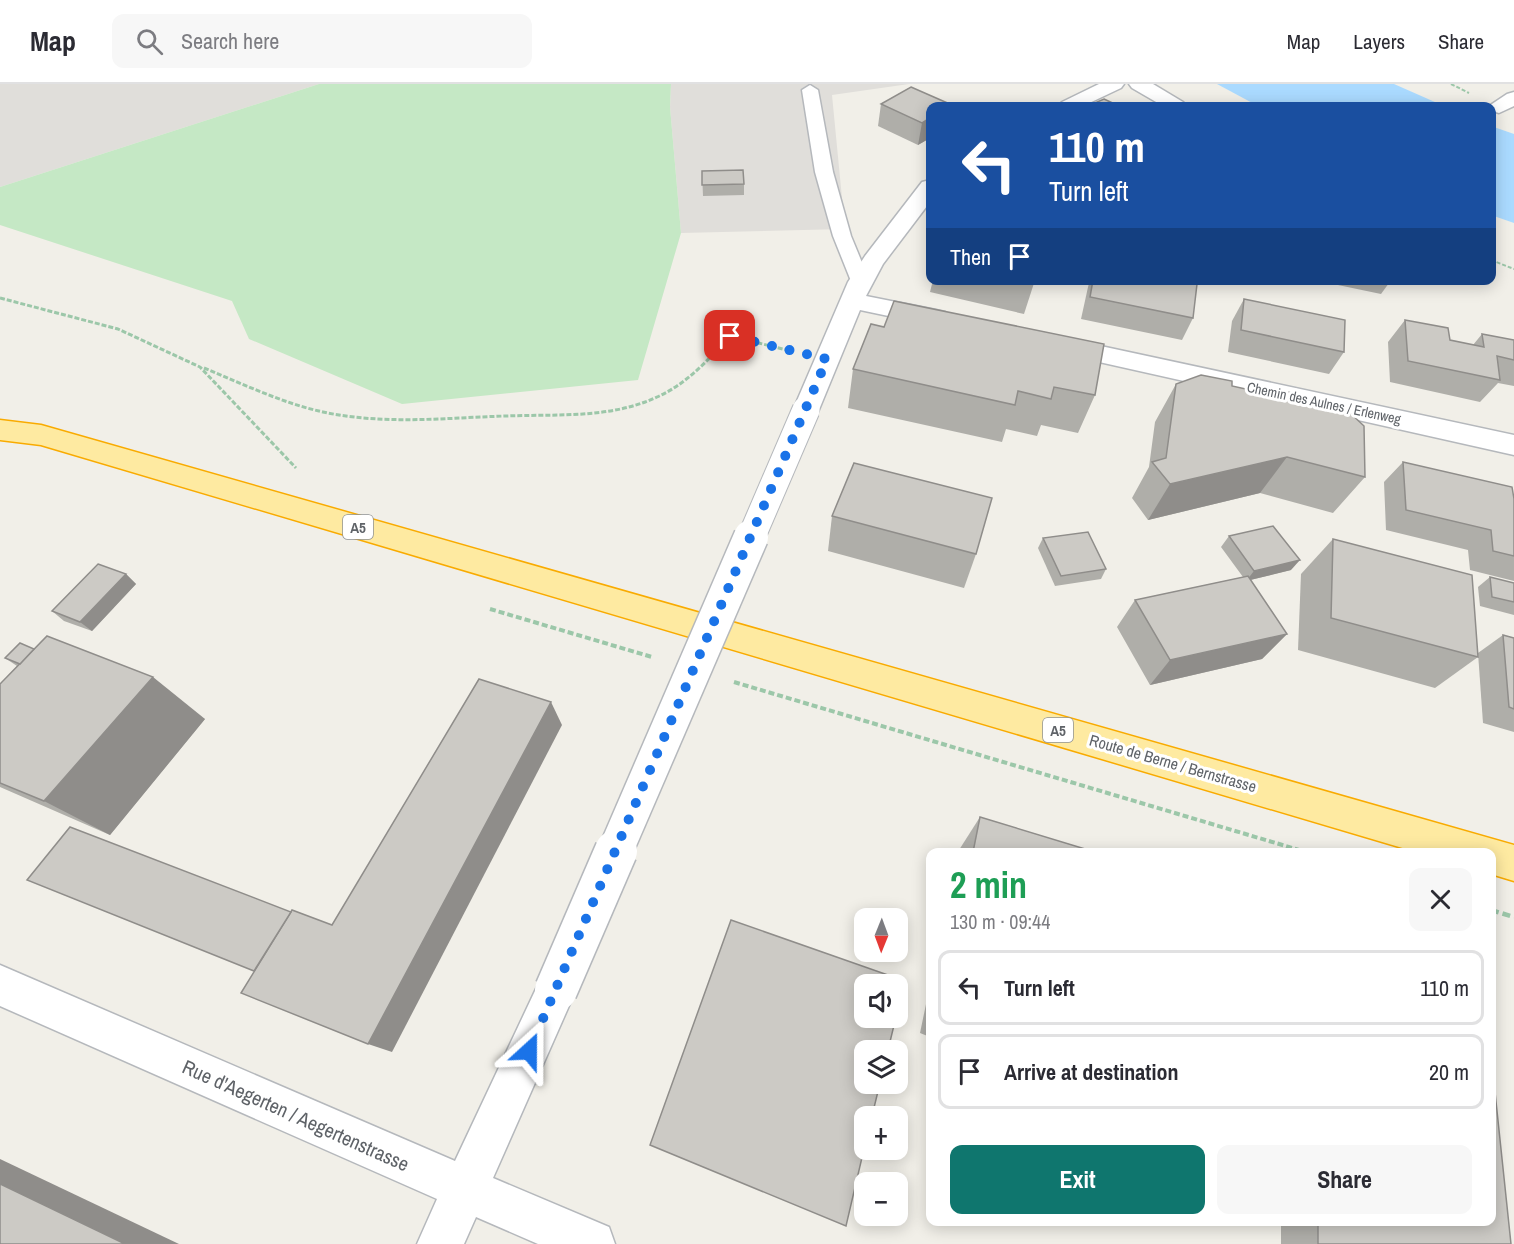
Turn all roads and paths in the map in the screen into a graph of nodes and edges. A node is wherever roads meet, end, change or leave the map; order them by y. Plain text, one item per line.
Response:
1 (1114, 84) edge
2 (1139, 84) edge
3 (810, 90) dead end
4 (1077, 102) edge
5 (1169, 102) edge
6 (926, 192) edge
7 (1496, 262) edge
8 (1514, 269) edge
9 (856, 291) junction
10 (0, 298) edge
11 (957, 322) edge
12 (1035, 339) edge
13 (827, 359) junction
14 (200, 367) junction
15 (0, 416) edge
16 (0, 430) edge
17 (41, 435) junction
18 (1514, 445) edge
19 (296, 469) dead end
20 (640, 654) dead end
21 (663, 661) dead end
22 (732, 681) dead end
23 (1293, 848) edge
24 (1464, 848) edge
25 (1496, 858) edge
26 (1514, 863) edge
27 (1496, 912) edge
28 (1514, 917) edge
29 (0, 986) edge
30 (465, 1189) junction
31 (440, 1244) edge
32 (592, 1244) edge

1 - 4 street
2 - 5 street
3 - 9 lane
6 - 9 street
7 - 8 path
9 - 11 street
9 - 13 street
10 - 14 path
12 - 18 street, Chemin des Aulnes / Erlenweg
13 - 14 path
13 - 30 street, bridge
14 - 19 path
15 - 17 highway, A5
16 - 17 highway, A5
17 - 24 highway, Route de Berne / Bernstrasse / A5
20 - 21 path
22 - 23 path
25 - 26 highway
27 - 28 path
29 - 30 street, Rue d'Aegerten / Aegertenstrasse
30 - 31 street
30 - 32 street, Rue d'Aegerten / Aegertenstrasse

